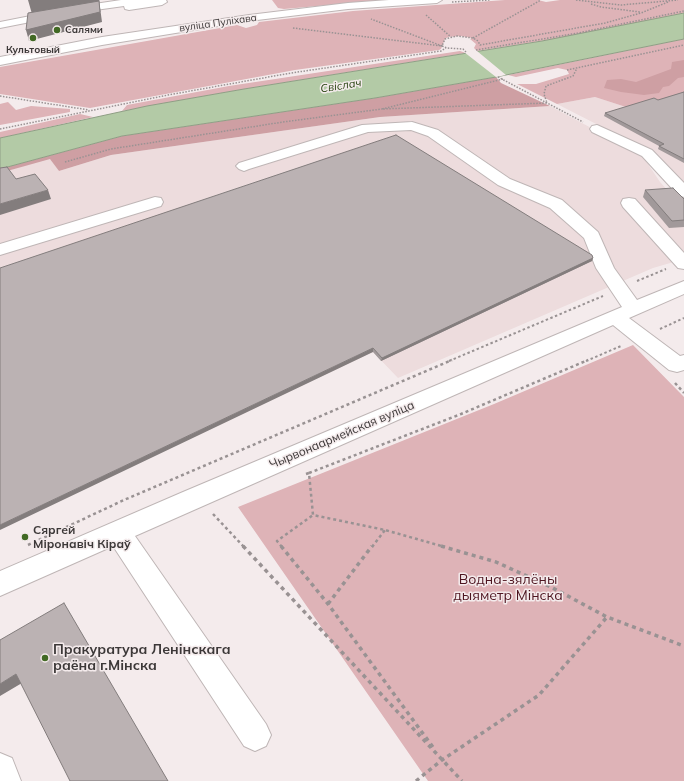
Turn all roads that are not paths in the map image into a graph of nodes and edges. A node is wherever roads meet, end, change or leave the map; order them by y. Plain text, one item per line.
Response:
1 (143, 0) edge
2 (438, 0) edge
3 (162, 2) dead end
4 (120, 9) junction
5 (0, 25) edge
6 (0, 61) edge
7 (597, 129) road end
8 (244, 166) dead end
9 (684, 192) edge
10 (155, 202) dead end
11 (629, 203) dead end
12 (0, 250) edge
13 (683, 263) edge
14 (684, 287) edge
15 (624, 313) junction
16 (684, 362) edge
17 (118, 532) junction
18 (0, 584) edge
19 (255, 735) dead end
20 (0, 770) edge
21 (4, 781) edge

1 - 4 street
2 - 6 street, вуліца Пуліхава
3 - 4 street
4 - 5 street
7 - 9 street
8 - 15 street
10 - 12 street
11 - 13 street
14 - 15 street, Чырвонаармейская вуліца
15 - 16 street
15 - 17 street, Чырвонаармейская вуліца
17 - 18 street, Чырвонаармейская вуліца
17 - 19 street
20 - 21 street

